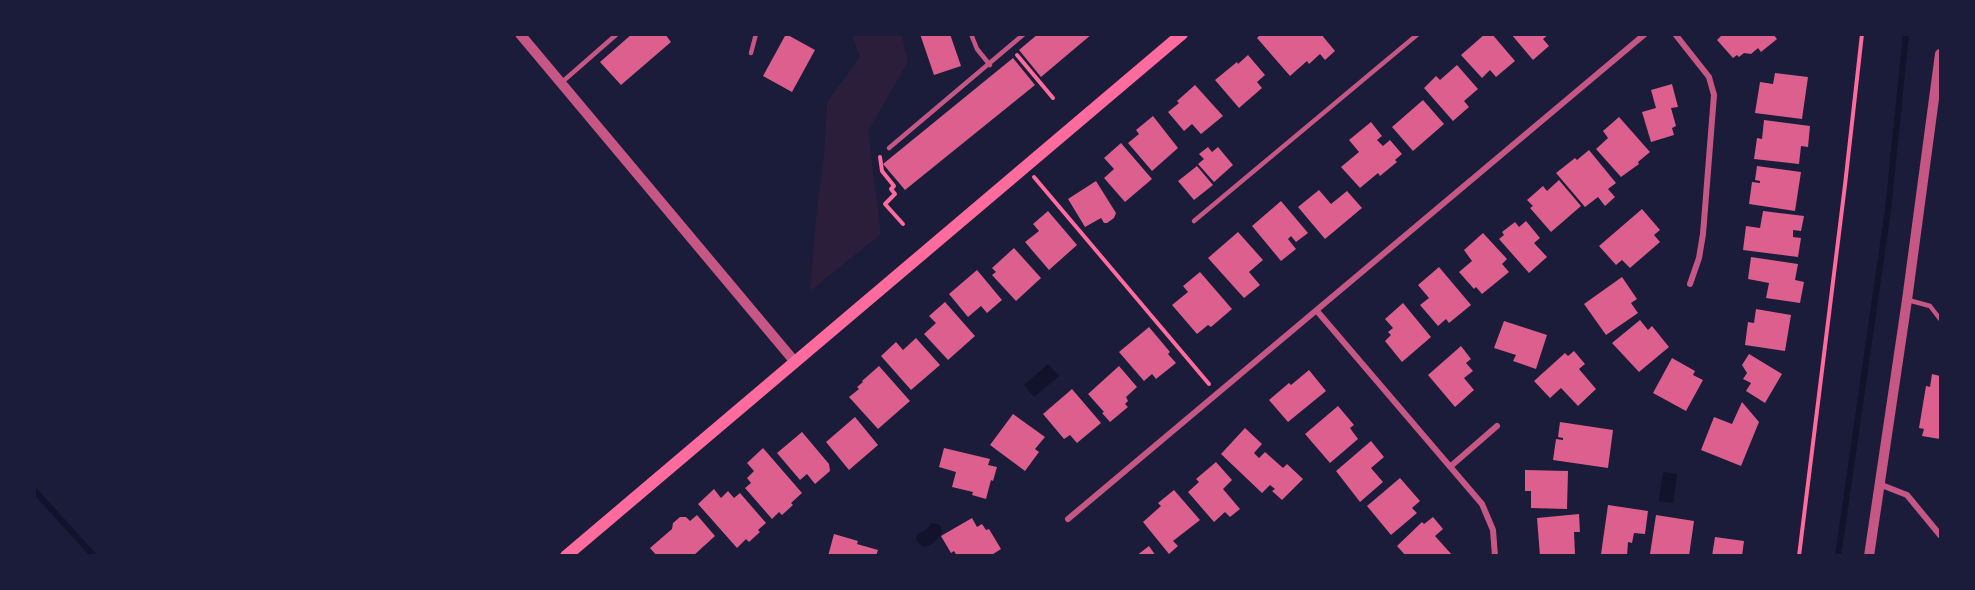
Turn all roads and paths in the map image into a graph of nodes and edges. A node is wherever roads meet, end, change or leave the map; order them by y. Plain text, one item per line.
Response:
1 (520, 34) edge
2 (617, 34) edge
3 (756, 34) edge
4 (970, 34) edge
5 (1024, 34) edge
6 (1182, 34) edge
7 (1418, 34) edge
8 (1645, 34) edge
9 (1675, 34) edge
10 (1862, 34) edge
11 (751, 53) dead end
12 (1941, 54) edge
13 (1022, 61) dead end
14 (990, 65) junction
15 (561, 84) junction
16 (1053, 98) dead end
17 (889, 148) dead end
18 (1025, 167) junction
19 (882, 171) dead end
20 (1194, 221) dead end
21 (903, 224) dead end
22 (1690, 284) dead end
23 (1907, 300) junction
24 (1317, 311) junction
25 (1941, 319) edge
26 (795, 362) junction
27 (1216, 393) junction
28 (1497, 426) dead end
29 (1451, 466) junction
30 (1879, 484) junction
31 (1068, 519) dead end
32 (1941, 535) edge
33 (566, 555) edge
34 (1495, 555) edge
35 (1799, 555) edge
36 (1869, 555) edge

1 - 15 street
2 - 15 lane
3 - 11 lane
4 - 14 lane
5 - 14 lane
6 - 18 main road
7 - 20 lane
8 - 24 street
9 - 22 street
10 - 35 path
12 - 23 street
13 - 16 path
14 - 17 lane
15 - 26 street
18 - 26 main road
18 - 27 path
19 - 21 path
23 - 25 lane
23 - 30 street
24 - 27 street
24 - 29 street
26 - 33 main road
27 - 31 street
28 - 29 street
29 - 34 street
30 - 32 street
30 - 36 street

